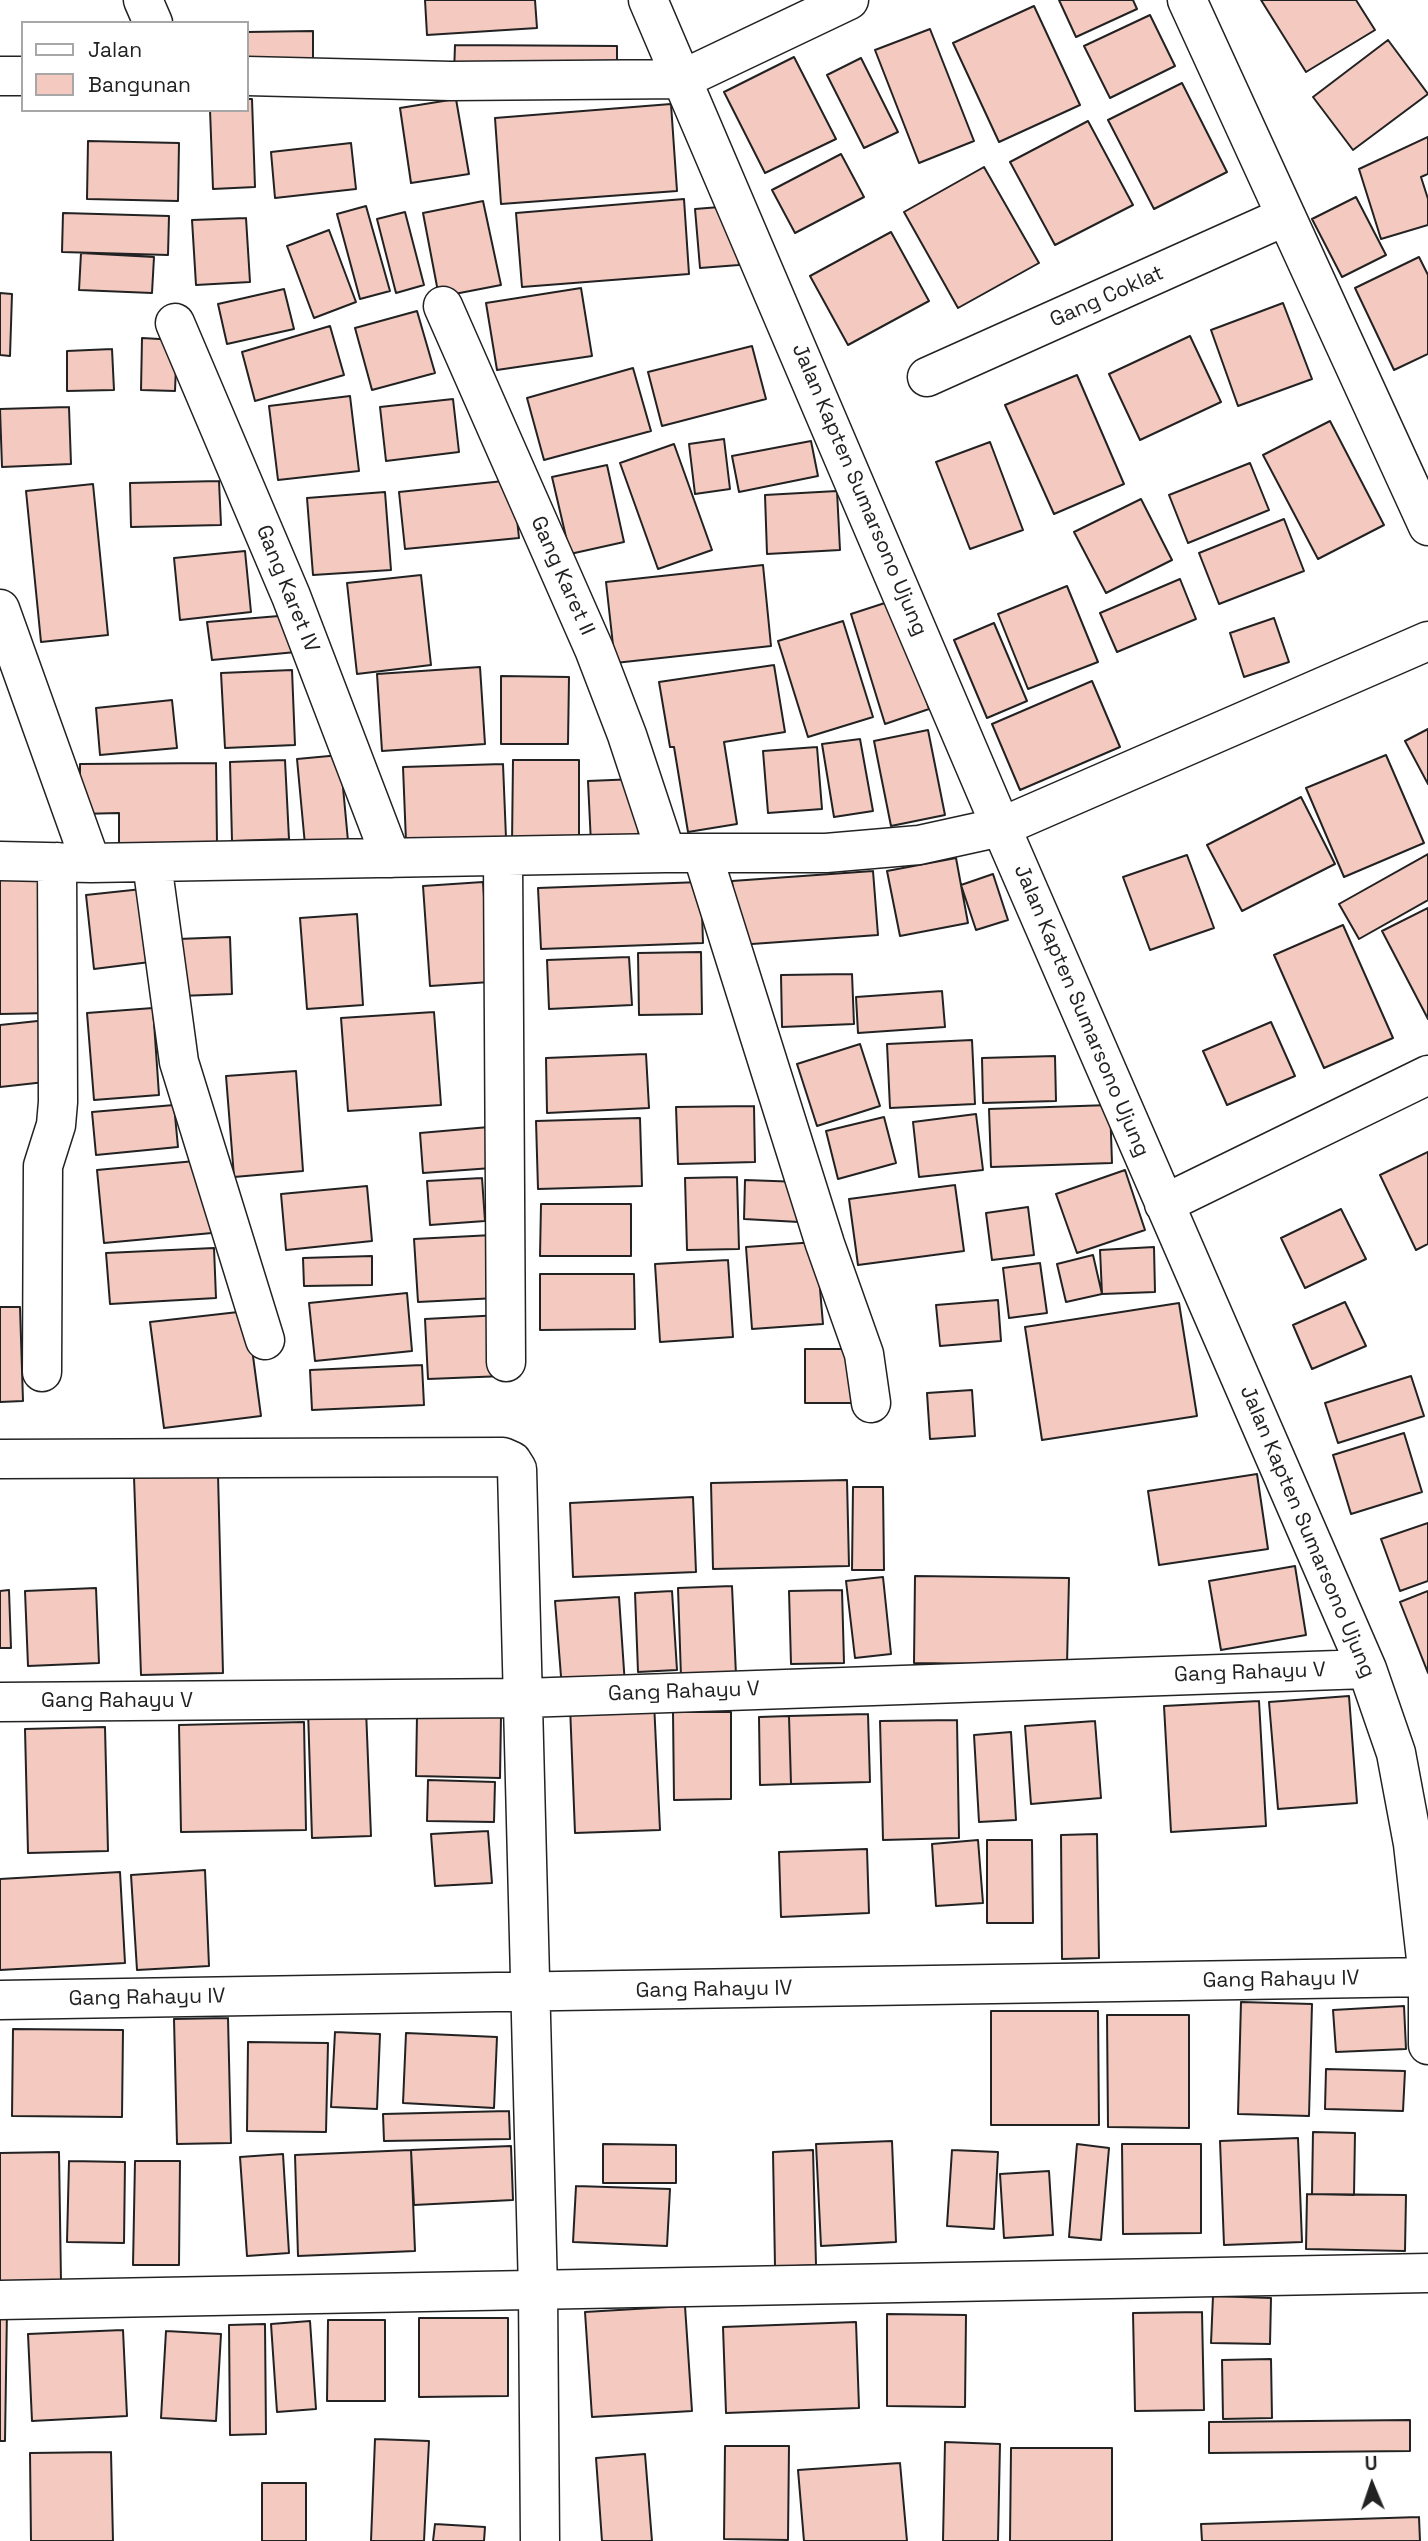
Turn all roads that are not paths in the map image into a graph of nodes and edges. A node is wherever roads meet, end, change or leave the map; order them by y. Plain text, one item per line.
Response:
1 (143, 0) edge
2 (648, 0) edge
3 (849, 0) edge
4 (1187, 0) edge
5 (152, 21) edge
6 (0, 76) edge
7 (21, 76) edge
8 (248, 76) edge
9 (683, 79) junction
10 (1286, 216) junction
11 (443, 306) dead end
12 (174, 323) dead end
13 (927, 377) dead end
14 (1428, 526) edge
15 (0, 609) edge
16 (1428, 641) edge
17 (1002, 827) junction
18 (684, 853) junction
19 (391, 858) junction
20 (502, 858) junction
21 (0, 861) edge
22 (74, 863) junction
23 (152, 863) junction
24 (1428, 1076) edge
25 (1164, 1204) junction
26 (265, 1340) dead end
27 (506, 1362) dead end
28 (42, 1372) dead end
29 (872, 1403) dead end
30 (0, 1459) edge
31 (1367, 1669) junction
32 (524, 1698) junction
33 (0, 1702) edge
34 (1427, 1977) edge
35 (532, 1993) junction
36 (0, 2000) edge
37 (1428, 2045) edge
38 (1428, 2273) edge
39 (538, 2291) junction
40 (0, 2300) edge
41 (540, 2541) edge

1 - 5 street
2 - 9 street, Jalan Kapten Sumarsono Ujung
3 - 9 street
4 - 10 street
6 - 7 street
8 - 9 street
9 - 17 street, Jalan Kapten Sumarsono Ujung
10 - 13 street, Gang Coklat
10 - 14 street
11 - 18 street, Gang Karet II
12 - 19 street, Gang Karet IV
15 - 22 street
16 - 17 street
17 - 18 street
17 - 25 street, Jalan Kapten Sumarsono Ujung
18 - 20 street
18 - 29 street, Gang Karet II
19 - 20 street
19 - 23 street
20 - 27 street
21 - 22 street
22 - 23 street
22 - 28 street
23 - 26 street
24 - 25 street
25 - 31 street, Jalan Kapten Sumarsono Ujung
30 - 32 street
31 - 32 street, Gang Rahayu V
31 - 34 street, Jalan Kapten Sumarsono Ujung
32 - 33 street, Gang Rahayu V
32 - 35 street
34 - 35 street, Gang Rahayu IV
34 - 37 street, Jalan Kapten Sumarsono Ujung
35 - 36 street, Gang Rahayu IV
35 - 39 street
38 - 39 street
39 - 40 street
39 - 41 street

